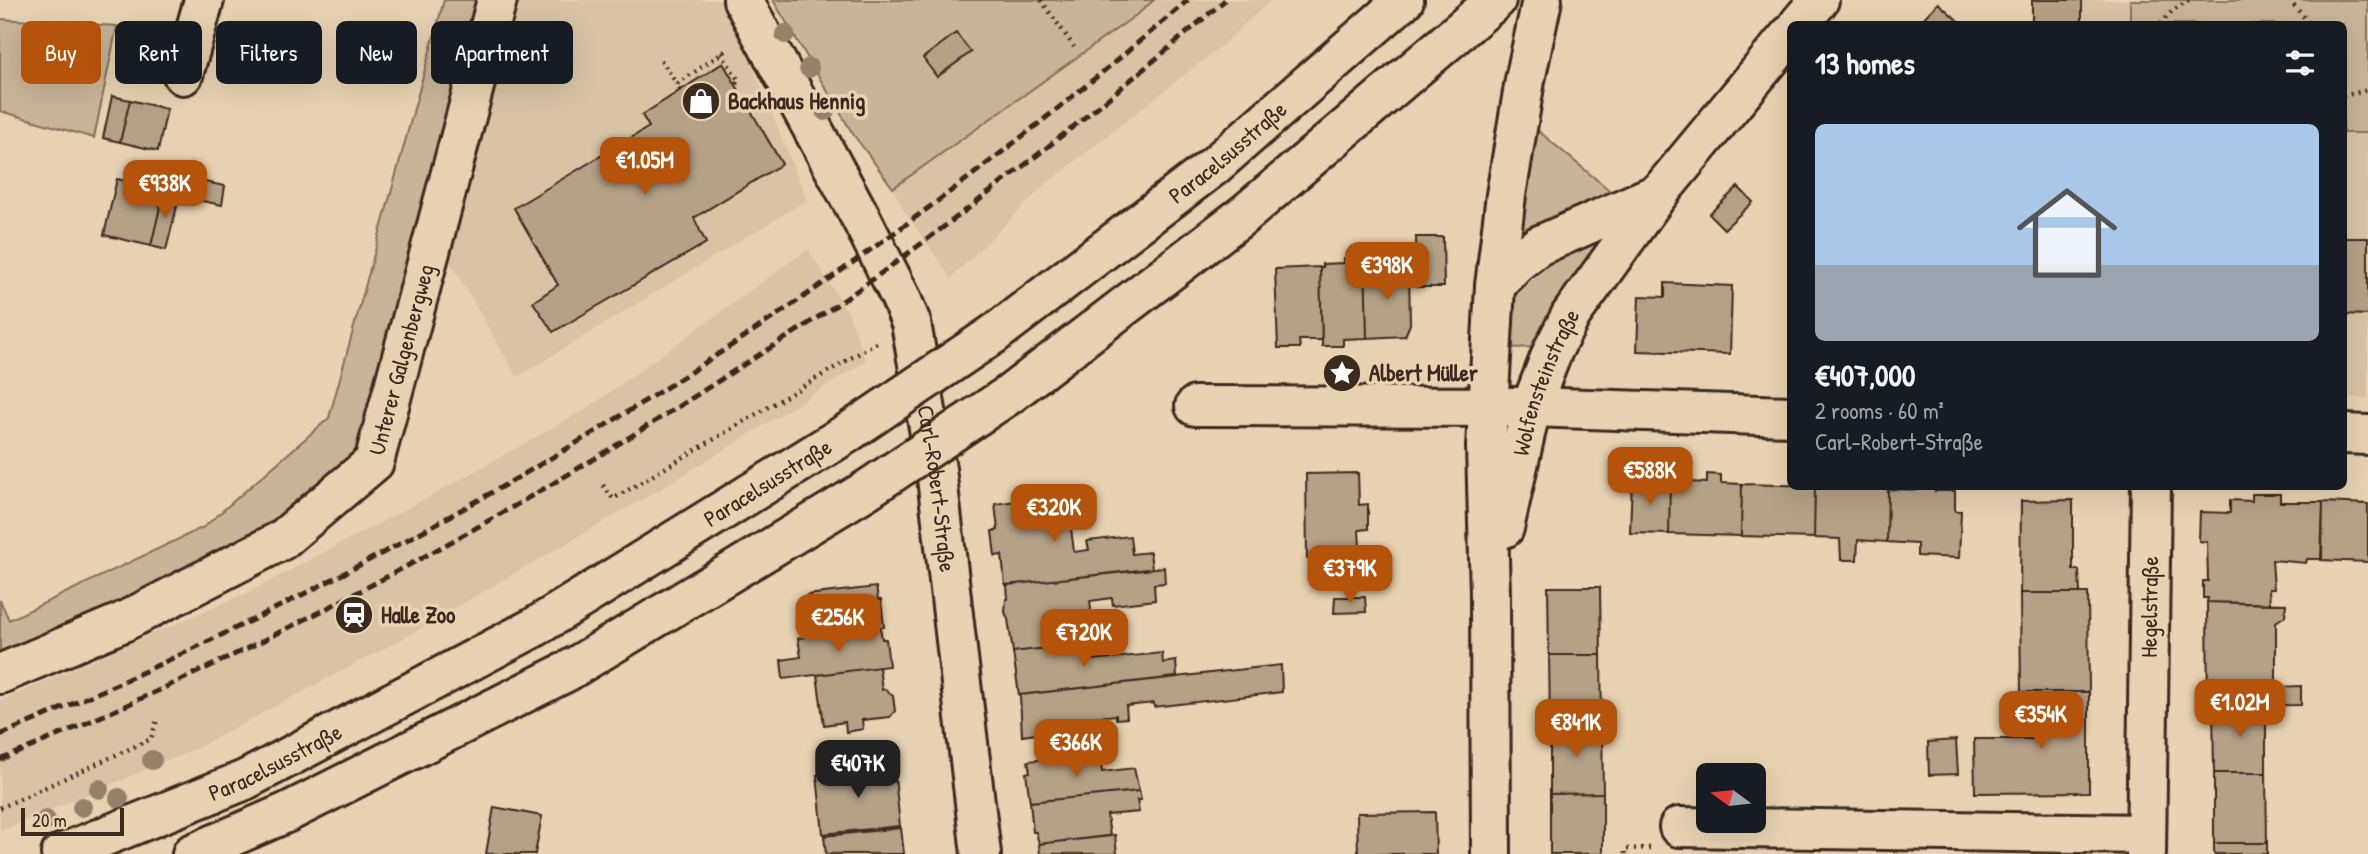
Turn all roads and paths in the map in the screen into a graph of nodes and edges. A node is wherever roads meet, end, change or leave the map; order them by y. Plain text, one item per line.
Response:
1 (204, 0) edge
2 (497, 0) edge
3 (743, 0) edge
4 (1041, 0) edge
5 (1404, 0) edge
6 (1542, 0) edge
7 (1819, 0) edge
8 (2189, 0) edge
9 (2289, 0) edge
10 (1493, 3) edge
11 (198, 21) edge
12 (1802, 21) edge
13 (2164, 21) edge
14 (2307, 21) edge
15 (1787, 39) edge
16 (1074, 47) dead end
17 (661, 60) dead end
18 (677, 84) junction
19 (735, 84) dead end
20 (680, 90) dead end
21 (2368, 90) edge
22 (2347, 95) edge
23 (1659, 193) junction
24 (1495, 286) junction
25 (886, 336) dead end
26 (1195, 407) dead end
27 (1488, 407) junction
28 (1531, 407) junction
29 (1787, 415) edge
30 (2347, 435) edge
31 (2368, 435) edge
32 (603, 485) dead end
33 (2151, 490) edge
34 (1490, 595) junction
35 (0, 674) edge
36 (156, 720) dead end
37 (0, 808) edge
38 (1679, 827) dead end
39 (2146, 844) edge
40 (1635, 848) dead end
41 (61, 854) edge
42 (192, 854) edge
43 (981, 854) edge
44 (1491, 854) edge
45 (1625, 854) edge

1 - 11 main road
2 - 35 main road, Unterer Galgenbergweg
3 - 43 main road, Carl-Robert-Straße
4 - 16 path
5 - 41 main road, Paracelsusstraße, bridge
6 - 24 main road, Wolfensteinstraße
7 - 12 main road
8 - 13 path
9 - 14 path
10 - 42 main road, bridge
15 - 23 main road, Wolfensteinstraße
17 - 18 path
18 - 19 path
18 - 20 path
21 - 22 path
23 - 24 main road, Wolfensteinstraße
23 - 28 main road, Wolfensteinstraße
24 - 27 main road, Wolfensteinstraße
25 - 32 path
26 - 27 main road
27 - 28 main road
27 - 34 main road, Wolfensteinstraße
28 - 29 main road
28 - 34 main road, Wolfensteinstraße
30 - 31 main road
33 - 39 main road, Hegelstraße
34 - 44 main road, Wolfensteinstraße
36 - 37 path
38 - 39 main road
40 - 45 path

